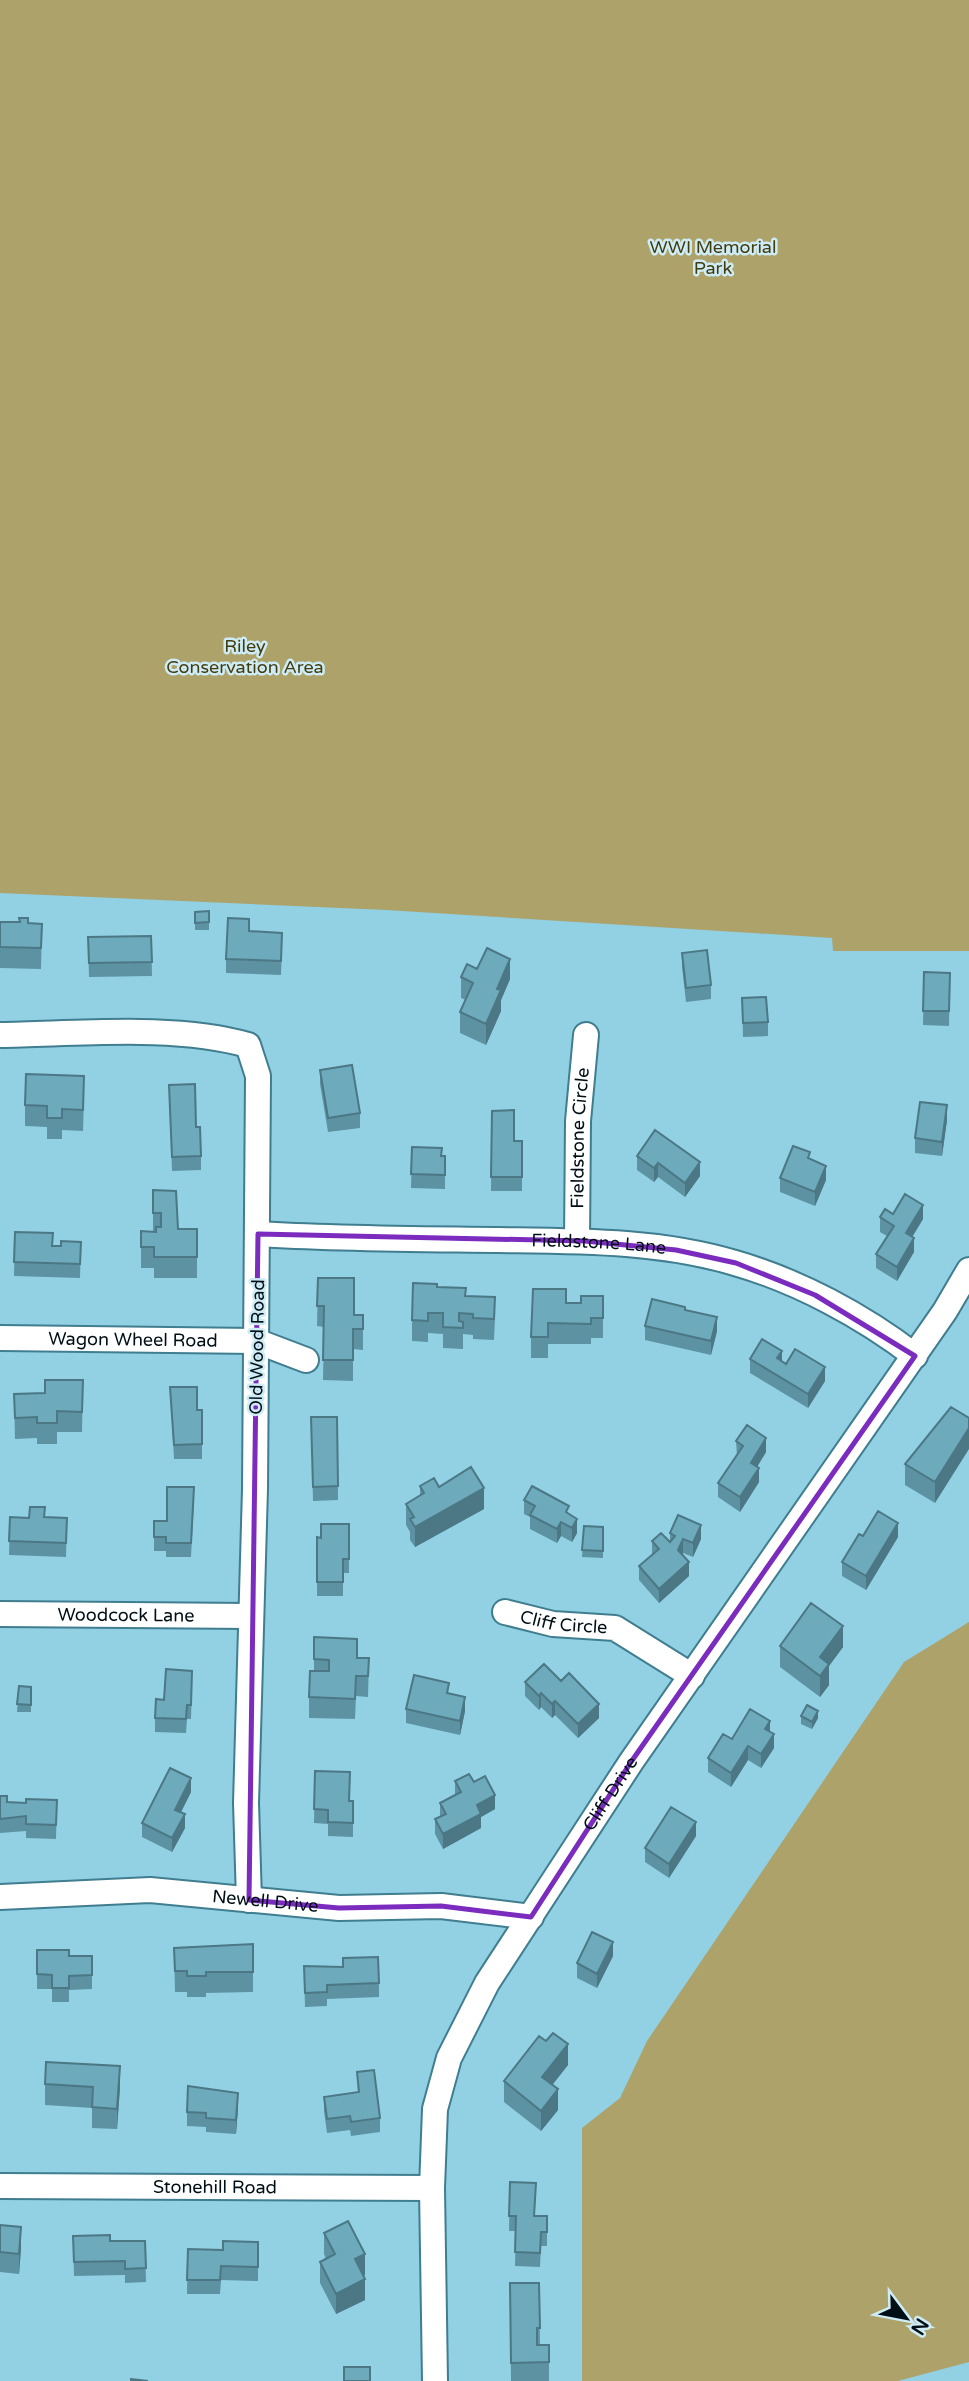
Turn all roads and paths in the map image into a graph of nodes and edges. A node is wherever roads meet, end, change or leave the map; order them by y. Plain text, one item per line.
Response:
1 (0, 1035) edge
2 (586, 1035) dead end
3 (258, 1234) junction
4 (577, 1241) junction
5 (969, 1270) edge
6 (0, 1338) edge
7 (256, 1341) junction
8 (915, 1356) junction
9 (306, 1360) dead end
10 (505, 1612) dead end
11 (0, 1614) edge
12 (251, 1616) junction
13 (692, 1676) junction
14 (0, 1897) edge
15 (249, 1900) junction
16 (531, 1917) junction
17 (0, 2186) edge
18 (432, 2188) junction
19 (435, 2381) edge

1 - 3 street, Old Wood Road
2 - 4 street, Fieldstone Circle
3 - 4 street, Fieldstone Lane
3 - 7 street, Old Wood Road
4 - 8 street, Fieldstone Lane
5 - 8 street, Cliff Drive
6 - 7 street, Wagon Wheel Road
7 - 9 street, Wagon Wheel Road
7 - 12 street, Old Wood Road
8 - 13 street, Cliff Drive
10 - 13 street, Cliff Circle
11 - 12 street, Woodcock Lane
12 - 15 street, Old Wood Road
13 - 16 street, Cliff Drive
14 - 15 street, Newell Drive
15 - 16 street, Newell Drive
16 - 18 street, Cliff Drive
17 - 18 street, Stonehill Road
18 - 19 street, Cliff Drive

